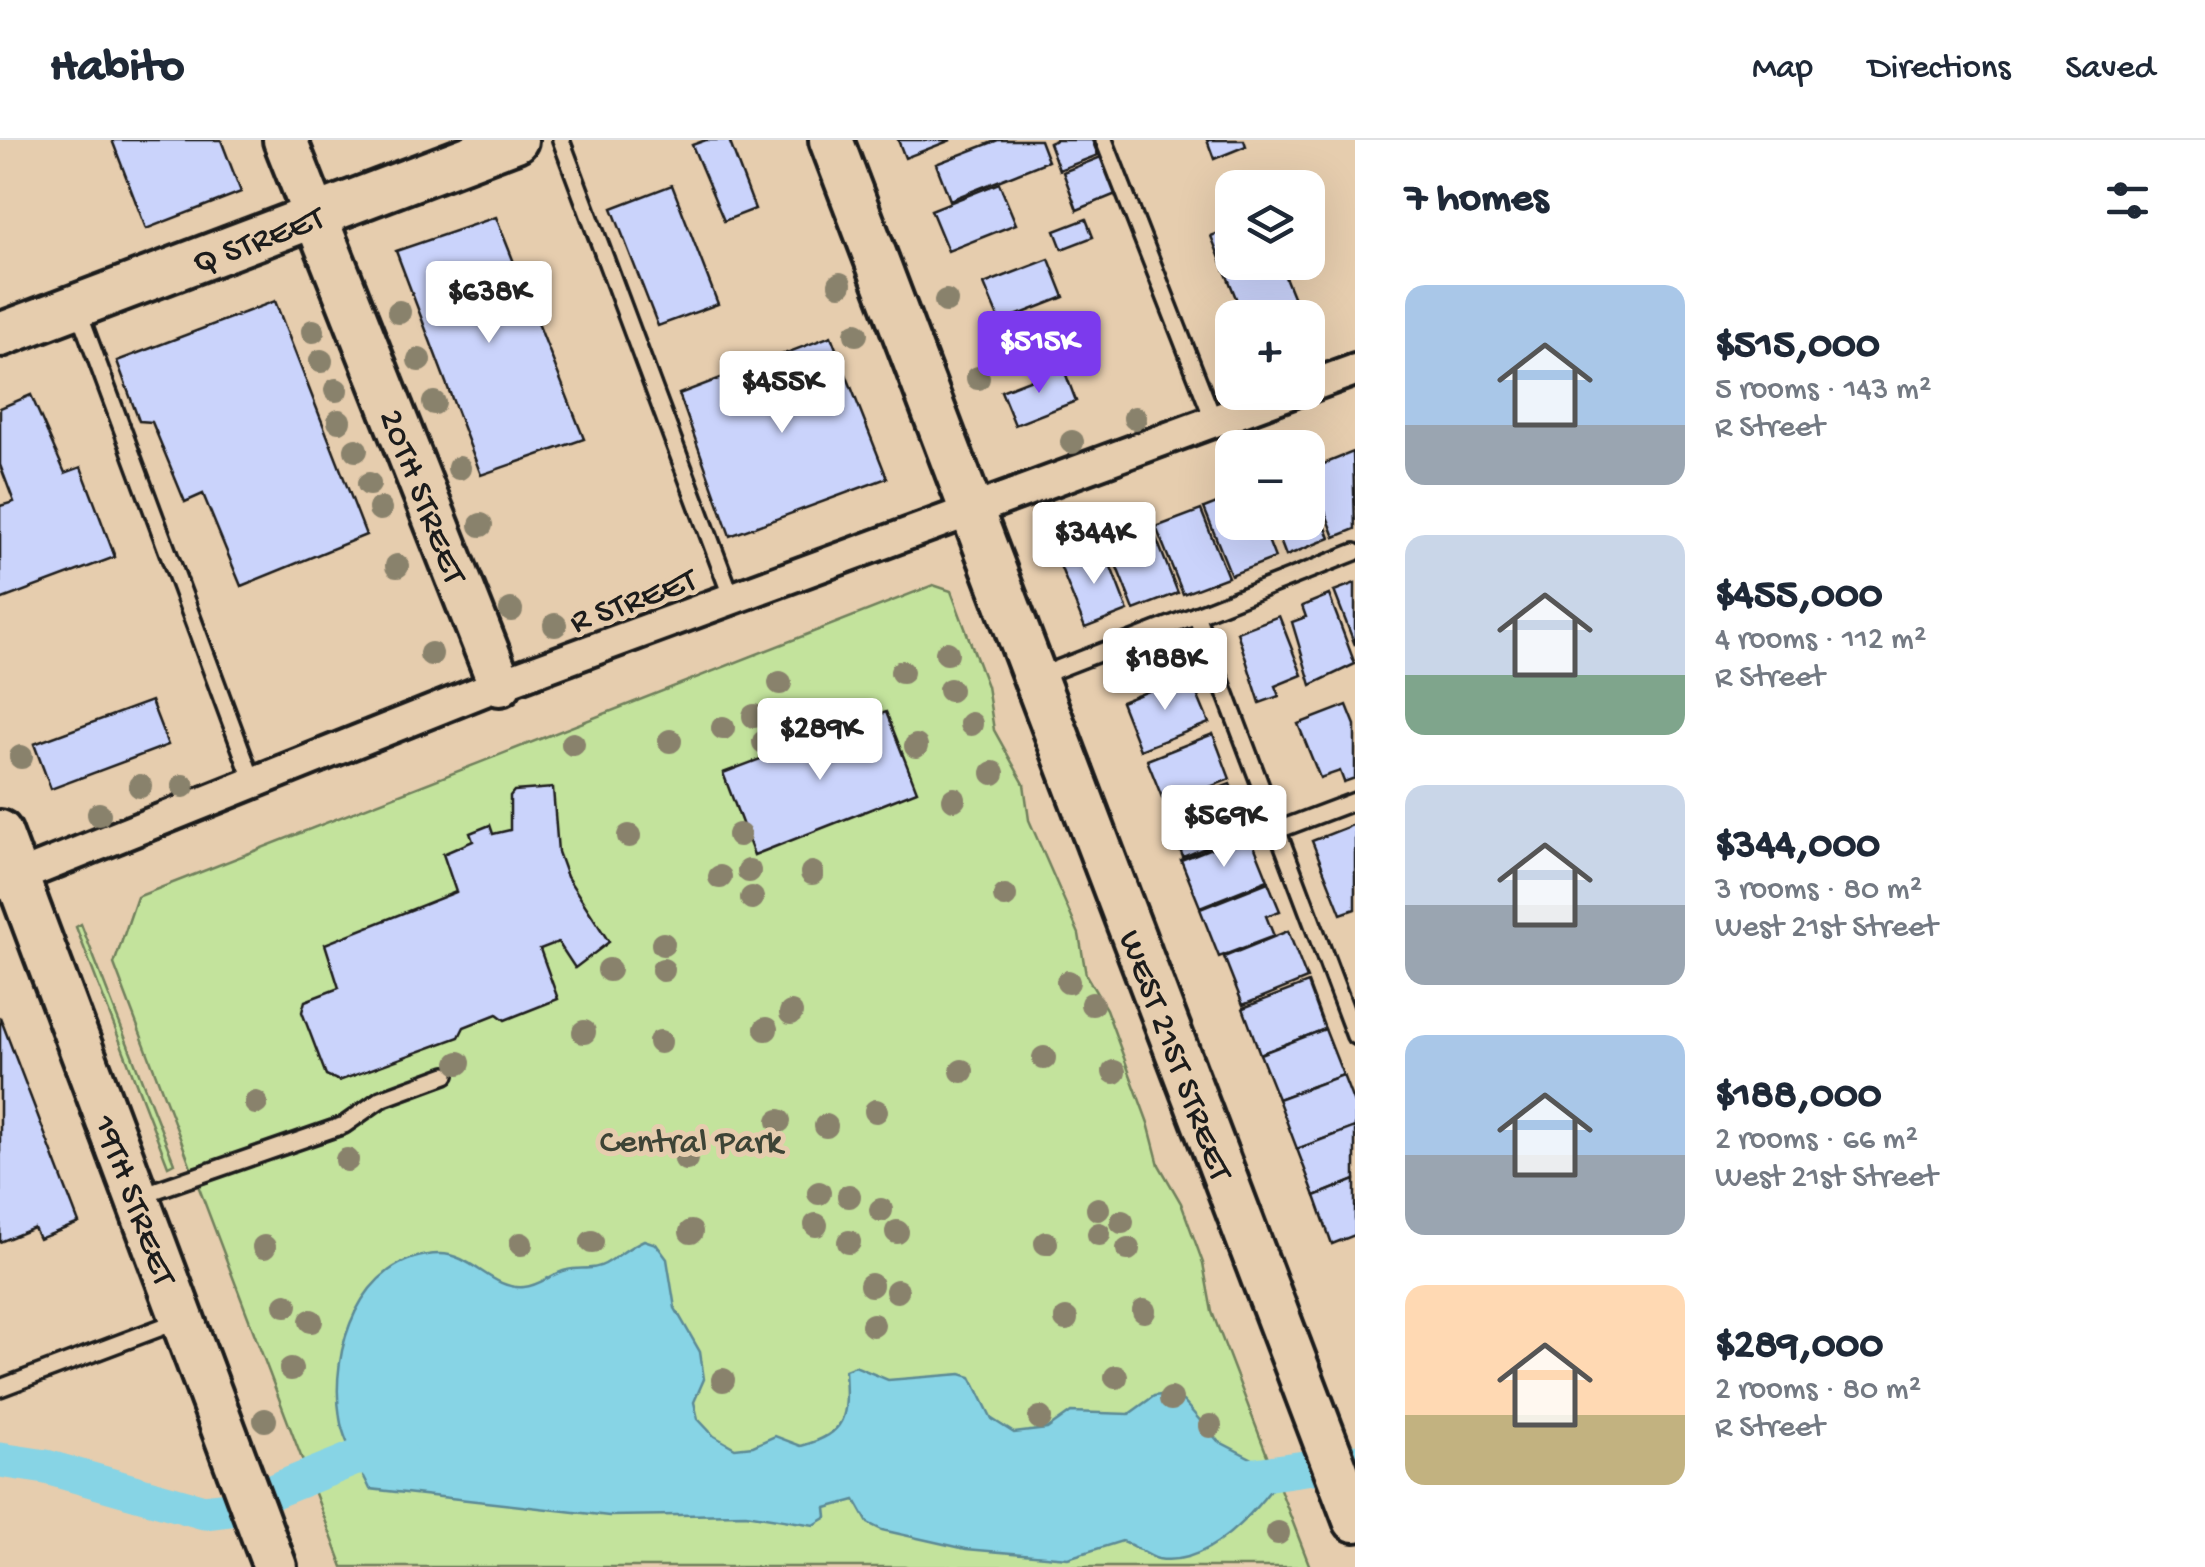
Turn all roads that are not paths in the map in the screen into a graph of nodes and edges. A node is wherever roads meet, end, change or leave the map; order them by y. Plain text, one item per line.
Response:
1 (286, 140) edge
2 (516, 140) edge
3 (561, 140) edge
4 (832, 140) edge
5 (1104, 140) edge
6 (316, 214) junction
7 (77, 308) junction
8 (0, 335) edge
9 (1355, 370) edge
10 (1325, 381) edge
11 (1244, 410) edge
12 (1214, 421) junction
13 (972, 514) junction
14 (1355, 552) edge
15 (733, 601) junction
16 (1196, 615) junction
17 (1035, 678) junction
18 (500, 684) junction
19 (253, 782) junction
20 (1355, 802) edge
21 (1278, 830) junction
22 (0, 832) edge
23 (9, 881) edge
24 (1355, 1036) edge
25 (446, 1075) dead end
26 (136, 1198) junction
27 (182, 1319) junction
28 (0, 1388) edge
29 (1354, 1517) edge
30 (276, 1567) edge

1 - 6 street, 20TH STREET
2 - 6 street, Q STREET
3 - 15 lane
4 - 13 street, WEST 21ST STREET
5 - 12 lane
6 - 7 street, Q STREET
6 - 18 street, 20TH STREET
7 - 8 street, Q STREET
7 - 19 lane
9 - 10 street
11 - 12 street, R STREET
12 - 13 street, R STREET
13 - 15 street, R STREET
13 - 17 street, WEST 21ST STREET
14 - 16 lane
15 - 18 street, R STREET
16 - 17 lane
16 - 21 lane
17 - 29 street, WEST 21ST STREET
18 - 19 street, R STREET
19 - 23 street, R STREET
20 - 21 lane
21 - 24 lane
22 - 23 street, 19TH STREET
23 - 26 street, 19TH STREET
25 - 26 lane
26 - 27 street, 19TH STREET
27 - 28 lane
27 - 30 street, 19TH STREET

